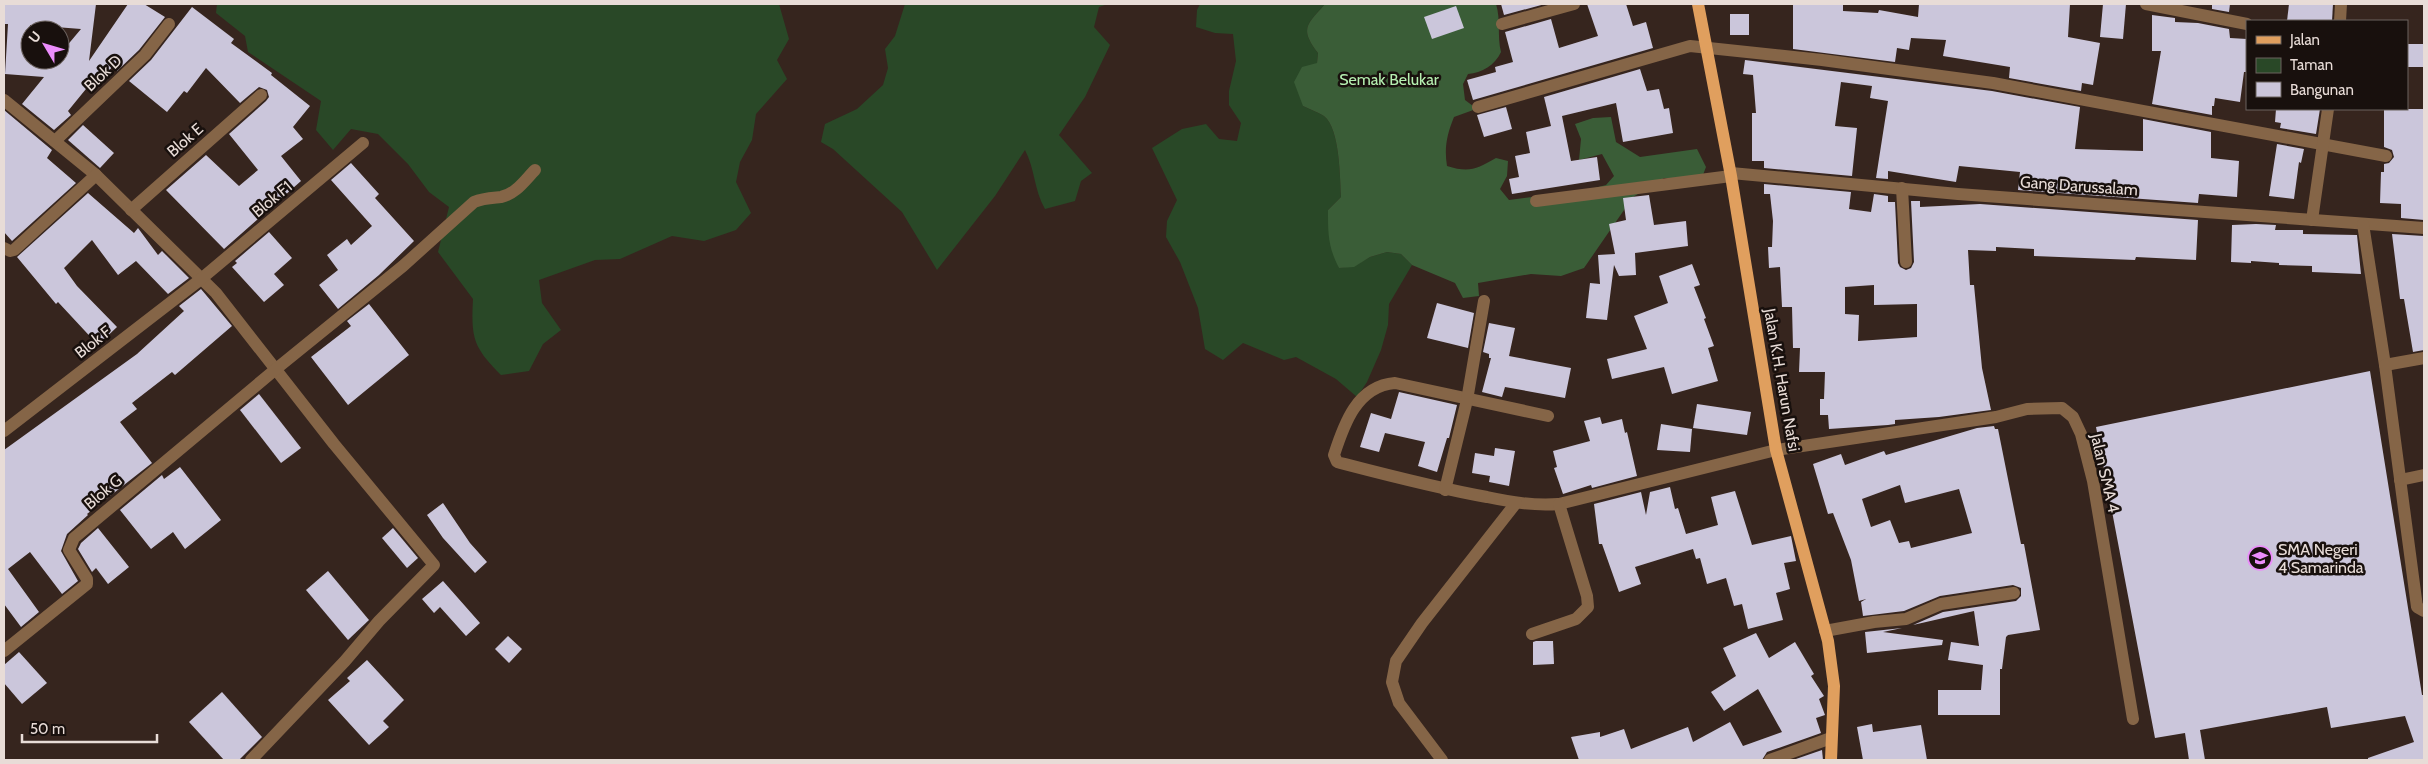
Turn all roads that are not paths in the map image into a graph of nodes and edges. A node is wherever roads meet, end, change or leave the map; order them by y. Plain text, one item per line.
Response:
1 (1574, 4) edge
2 (1698, 4) edge
3 (2146, 4) edge
4 (2341, 4) edge
5 (2340, 20) edge
6 (169, 24) dead end
7 (1502, 24) dead end
8 (2246, 24) edge
9 (1706, 48) junction
10 (261, 95) dead end
11 (4, 100) edge
12 (1478, 107) dead end
13 (2328, 110) edge
14 (55, 141) junction
15 (363, 143) dead end
16 (2322, 146) junction
17 (2386, 156) dead end
18 (535, 170) dead end
19 (1731, 174) junction
20 (96, 175) junction
21 (1902, 188) junction
22 (1536, 201) dead end
23 (131, 210) junction
24 (2312, 220) junction
25 (2363, 224) junction
26 (2424, 228) edge
27 (4, 248) edge
28 (1906, 262) dead end
29 (201, 279) junction
30 (1484, 301) dead end
31 (2424, 358) edge
32 (2385, 365) junction
33 (276, 369) junction
34 (1467, 400) junction
35 (1548, 416) dead end
36 (4, 431) edge
37 (1776, 450) junction
38 (2424, 475) edge
39 (2400, 480) junction
40 (1445, 490) junction
41 (1516, 503) junction
42 (1559, 504) junction
43 (2014, 593) dead end
44 (2424, 611) edge
45 (1532, 634) dead end
46 (1827, 636) junction
47 (4, 651) edge
48 (2133, 719) dead end
49 (1831, 738) junction
50 (251, 760) edge
51 (1442, 760) edge
52 (1770, 760) edge
53 (1831, 760) edge

1 - 7 street
2 - 9 main road, Jalan K.H. Harun Nafsi
3 - 8 street
4 - 5 street
6 - 14 street, Blok D
9 - 12 street
9 - 16 street
9 - 19 main road, Jalan K.H. Harun Nafsi
10 - 23 street, Blok E
11 - 14 street
13 - 16 street
14 - 20 street
15 - 29 street, Blok F1
16 - 17 street
16 - 24 street
18 - 33 street
19 - 21 street, Gang Darussalam
19 - 22 street, Gang Darussalam
19 - 37 main road, Jalan K.H. Harun Nafsi
20 - 23 street
20 - 27 street
21 - 24 street, Gang Darussalam
21 - 28 street
23 - 29 street
24 - 25 street, Gang Darussalam
25 - 26 street, Gang Darussalam
25 - 32 street
29 - 33 street
29 - 36 street, Blok F
30 - 34 street
31 - 32 street
32 - 39 street
33 - 47 street, Blok G
33 - 50 street
34 - 35 street
34 - 40 street
34 - 40 street
37 - 42 street
37 - 46 main road, Jalan K.H. Harun Nafsi
37 - 48 street, Jalan SMA 4
38 - 39 street
39 - 44 street
40 - 41 street
41 - 42 street
41 - 51 street
42 - 45 street
43 - 46 street
46 - 49 main road, Jalan K.H. Harun Nafsi
49 - 52 street
49 - 53 main road, Jalan K.H. Harun Nafsi

